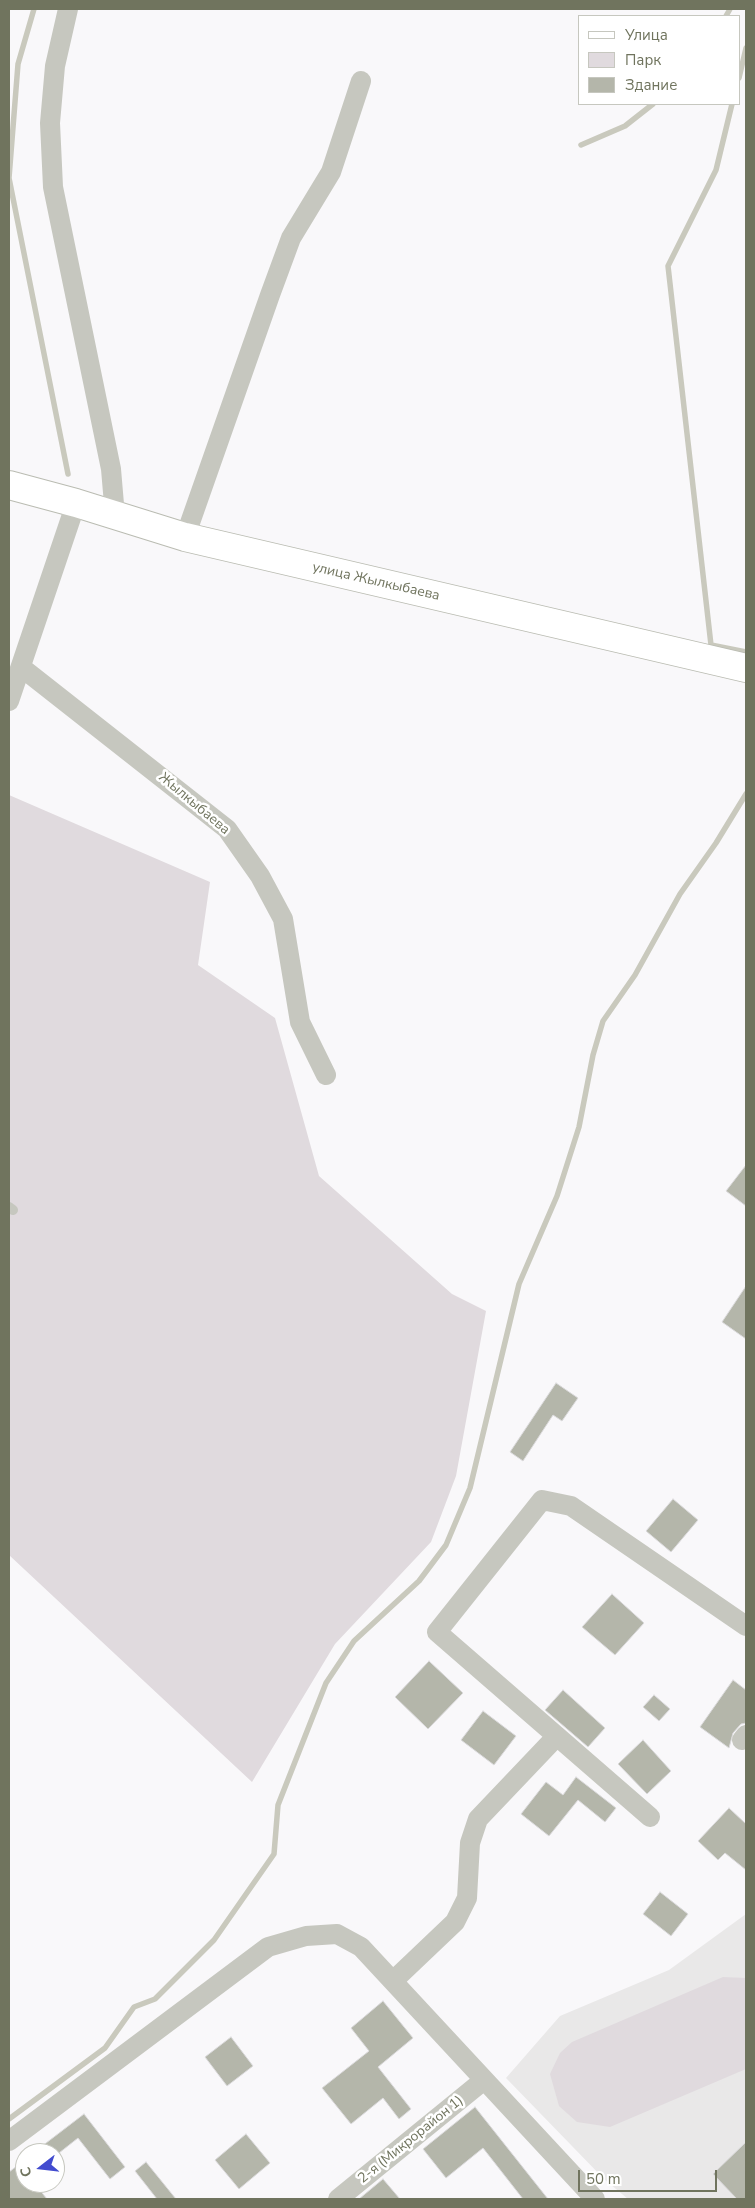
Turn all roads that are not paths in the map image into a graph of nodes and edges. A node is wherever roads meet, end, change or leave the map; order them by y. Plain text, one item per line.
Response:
1 (68, 9) edge
2 (361, 81) dead end
3 (9, 485) edge
4 (76, 503) junction
5 (115, 516) junction
6 (185, 537) junction
7 (21, 667) junction
8 (746, 668) edge
9 (9, 702) edge
10 (326, 1075) dead end
11 (746, 1626) edge
12 (556, 1737) junction
13 (650, 1817) dead end
14 (393, 1981) junction
15 (484, 2080) junction
16 (9, 2142) edge
17 (338, 2199) edge
18 (595, 2199) edge

1 - 5 street
2 - 6 street
3 - 4 main road, улица Жылкыбаева
4 - 5 main road, улица Жылкыбаева
4 - 7 street
5 - 6 main road, улица Жылкыбаева
6 - 8 main road, улица Жылкыбаева
7 - 9 street
7 - 10 street, Жылкыбаева
11 - 12 street
12 - 13 street
12 - 14 street
14 - 15 street
14 - 16 street
15 - 17 street, 2-я (Микрорайон 1)
15 - 18 street

